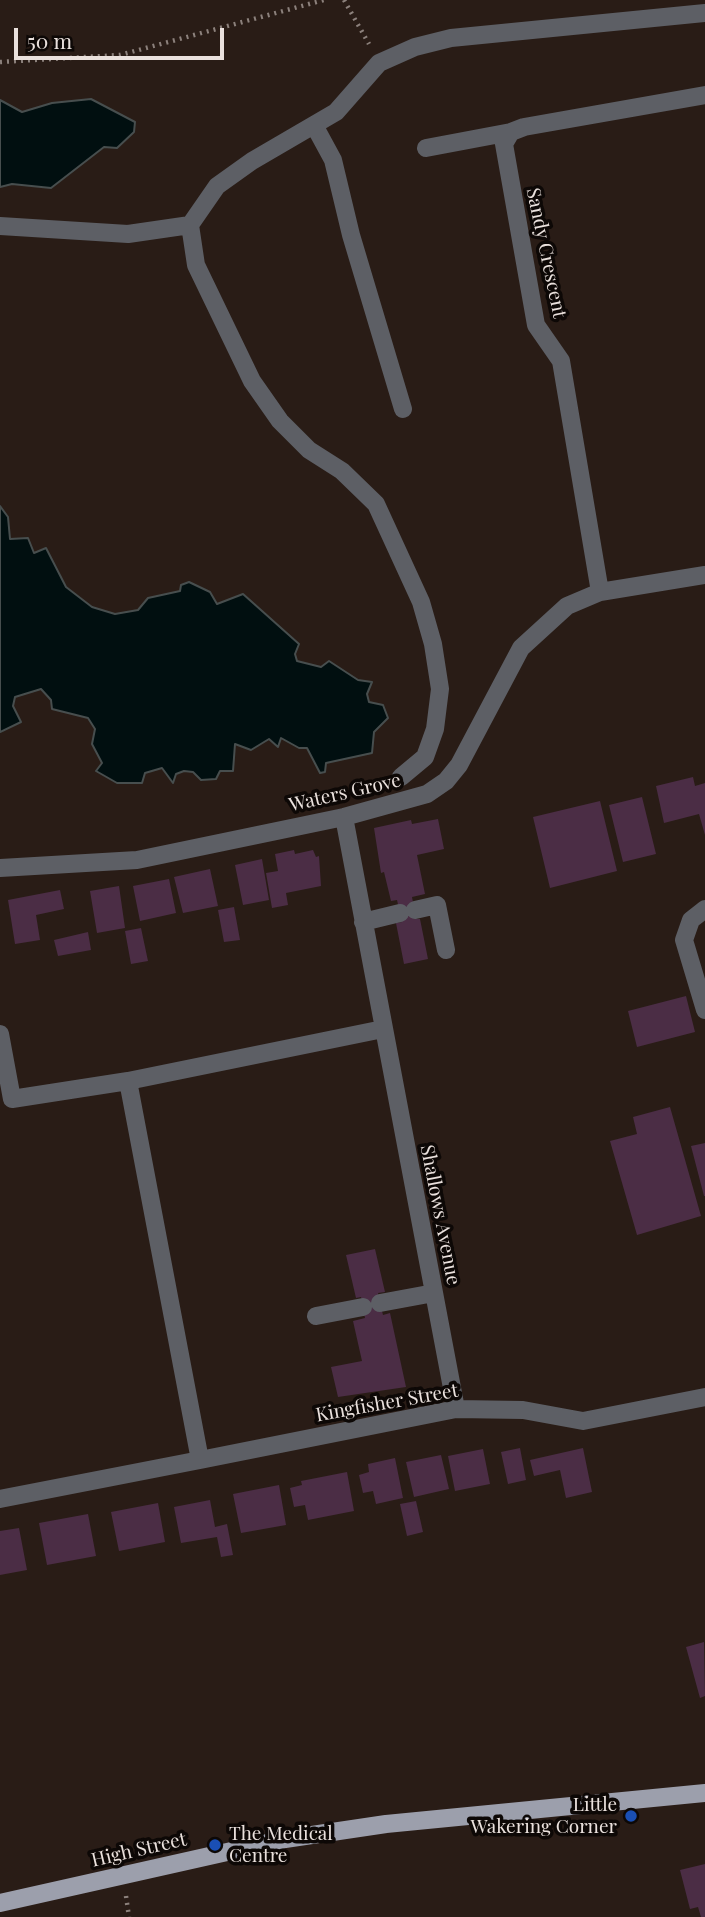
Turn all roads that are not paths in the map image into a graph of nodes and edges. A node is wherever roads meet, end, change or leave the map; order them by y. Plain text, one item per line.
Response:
1 (705, 13) edge
2 (705, 95) edge
3 (314, 125) junction
4 (512, 132) junction
5 (426, 148) dead end
6 (190, 225) junction
7 (0, 226) edge
8 (403, 409) dead end
9 (705, 575) edge
10 (600, 592) junction
11 (401, 777) dead end
12 (344, 817) junction
13 (0, 868) edge
14 (705, 909) edge
15 (363, 922) junction
16 (446, 950) dead end
17 (705, 1010) edge
18 (383, 1029) junction
19 (0, 1034) edge
20 (128, 1081) junction
21 (6, 1100) edge
22 (434, 1293) junction
23 (316, 1317) dead end
24 (705, 1397) edge
25 (456, 1409) junction
26 (200, 1460) junction
27 (0, 1499) edge
28 (705, 1793) edge
29 (0, 1903) edge

1 - 3 street
2 - 4 street
3 - 6 street
3 - 8 street
4 - 5 street
4 - 10 street, Sandy Crescent
6 - 7 street
6 - 11 street
9 - 10 street
10 - 12 street, Waters Grove
12 - 13 street, Waters Grove
12 - 15 street, Shallows Avenue
14 - 17 street
15 - 16 street
15 - 18 street, Shallows Avenue
18 - 20 street
18 - 22 street, Shallows Avenue
19 - 21 street
20 - 21 street
20 - 26 street
22 - 23 street
22 - 25 street, Shallows Avenue
24 - 25 street, Kingfisher Street
25 - 26 street, Kingfisher Street
26 - 27 street, Kingfisher Street
28 - 29 main road, High Street

